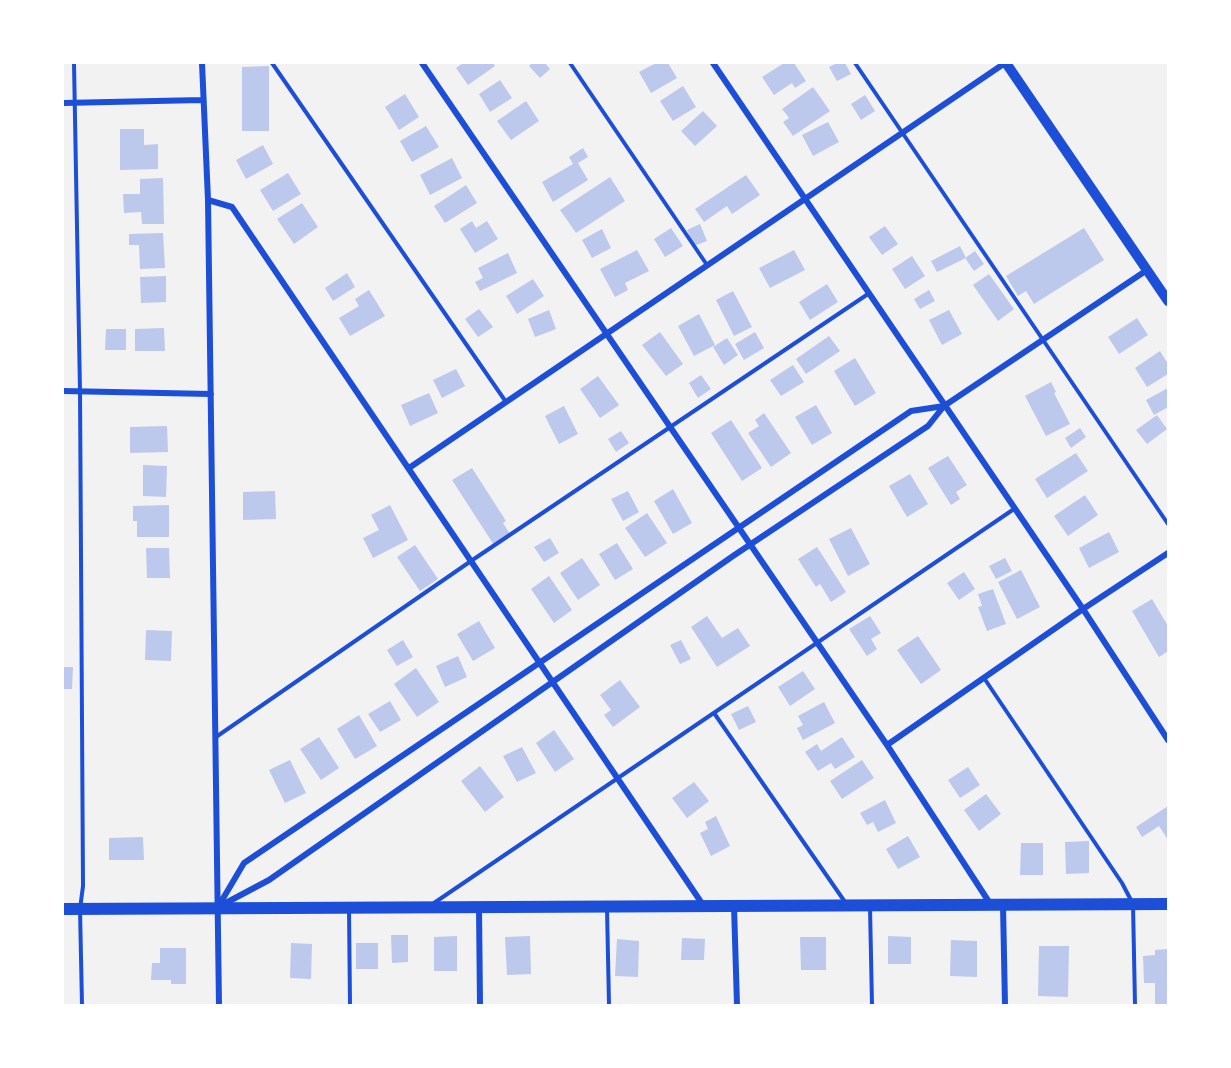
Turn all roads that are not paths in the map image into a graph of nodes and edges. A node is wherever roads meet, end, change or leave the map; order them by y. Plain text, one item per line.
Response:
1 (74, 63) edge
2 (202, 63) edge
3 (272, 63) edge
4 (422, 63) edge
5 (570, 63) edge
6 (713, 63) edge
7 (855, 63) edge
8 (1006, 63) edge
9 (202, 100) junction
10 (63, 103) edge
11 (75, 103) junction
12 (902, 133) junction
13 (805, 199) junction
14 (208, 200) junction
15 (707, 265) junction
16 (1147, 270) junction
17 (868, 294) junction
18 (1168, 301) edge
19 (605, 334) junction
20 (1043, 340) junction
21 (63, 391) edge
22 (80, 391) junction
23 (211, 394) junction
24 (506, 402) junction
25 (944, 406) junction
26 (669, 427) junction
27 (409, 468) junction
28 (1014, 509) junction
29 (1168, 524) edge
30 (739, 528) junction
31 (750, 545) junction
32 (1168, 553) edge
33 (471, 561) junction
34 (1083, 609) junction
35 (817, 643) junction
36 (539, 662) junction
37 (984, 678) junction
38 (552, 681) junction
39 (714, 713) junction
40 (215, 737) junction
41 (1168, 740) edge
42 (887, 745) junction
43 (618, 778) junction
44 (1133, 904) junction
45 (1168, 904) edge
46 (997, 905) junction
47 (734, 906) junction
48 (848, 906) junction
49 (870, 906) junction
50 (607, 907) junction
51 (704, 907) junction
52 (217, 908) junction
53 (349, 908) junction
54 (427, 908) junction
55 (479, 908) junction
56 (63, 909) edge
57 (80, 909) junction
58 (82, 1005) edge
59 (219, 1005) edge
60 (350, 1005) edge
61 (480, 1005) edge
62 (609, 1005) edge
63 (737, 1005) edge
64 (872, 1005) edge
65 (1005, 1005) edge
66 (1135, 1005) edge

1 - 11 lane
2 - 9 street
3 - 24 lane
4 - 19 street
5 - 15 lane
6 - 13 street
7 - 12 lane
8 - 12 street
8 - 16 main road
9 - 11 street
9 - 14 street
10 - 11 street
11 - 22 lane
12 - 13 street
12 - 20 lane
13 - 15 street
13 - 17 street
14 - 23 street
14 - 27 street
15 - 19 street
16 - 18 main road
16 - 20 street
17 - 25 street
17 - 26 lane
19 - 24 street
19 - 26 street
20 - 25 street
20 - 29 lane
21 - 22 street
22 - 23 street
22 - 57 lane
23 - 40 street
24 - 27 street
25 - 28 street
25 - 30 street
25 - 31 street
26 - 30 street
26 - 33 lane
27 - 33 street
28 - 34 street
28 - 35 lane
30 - 31 street
30 - 36 street
31 - 35 street
31 - 38 street
32 - 34 street
33 - 36 street
33 - 40 lane
34 - 37 street
34 - 41 street
35 - 39 lane
35 - 42 street
36 - 38 street
36 - 52 street
37 - 42 street
37 - 44 lane
38 - 43 street
38 - 52 street
39 - 43 lane
39 - 48 lane
40 - 52 street
42 - 46 street
43 - 51 street
43 - 54 lane
44 - 45 main road
44 - 46 main road
44 - 66 lane
46 - 49 main road
46 - 65 street
47 - 48 main road
47 - 51 main road
47 - 63 street
48 - 49 main road
49 - 64 lane
50 - 51 main road
50 - 55 main road
50 - 62 lane
52 - 53 main road
52 - 57 main road
52 - 59 street
53 - 54 main road
53 - 60 lane
54 - 55 main road
55 - 61 street
56 - 57 main road
57 - 58 lane

